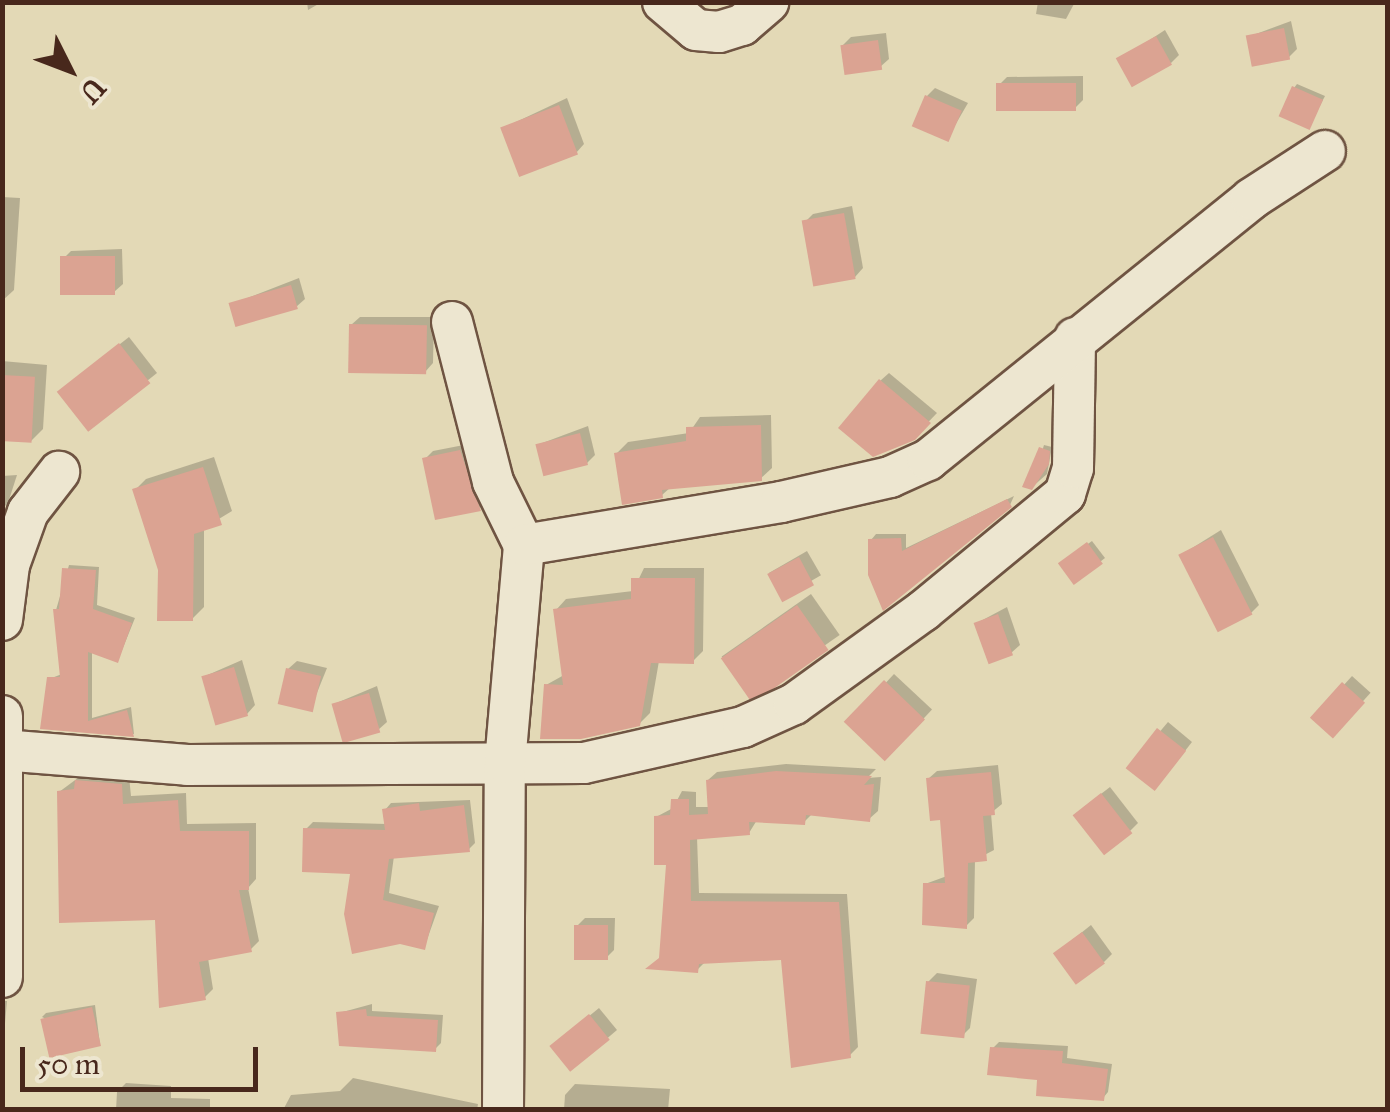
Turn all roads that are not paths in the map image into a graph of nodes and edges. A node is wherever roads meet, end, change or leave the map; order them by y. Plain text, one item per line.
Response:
1 (663, 2) edge
2 (768, 2) edge
3 (1325, 152) dead end
4 (452, 322) dead end
5 (1075, 338) junction
6 (59, 472) dead end
7 (524, 545) junction
8 (2, 620) edge
9 (3, 738) edge
10 (505, 763) junction
11 (2, 976) edge
12 (503, 1110) edge

1 - 2 street
3 - 5 street
4 - 7 street
5 - 7 street
5 - 10 street
6 - 8 street
7 - 10 street
9 - 10 street
9 - 11 street
10 - 12 street

